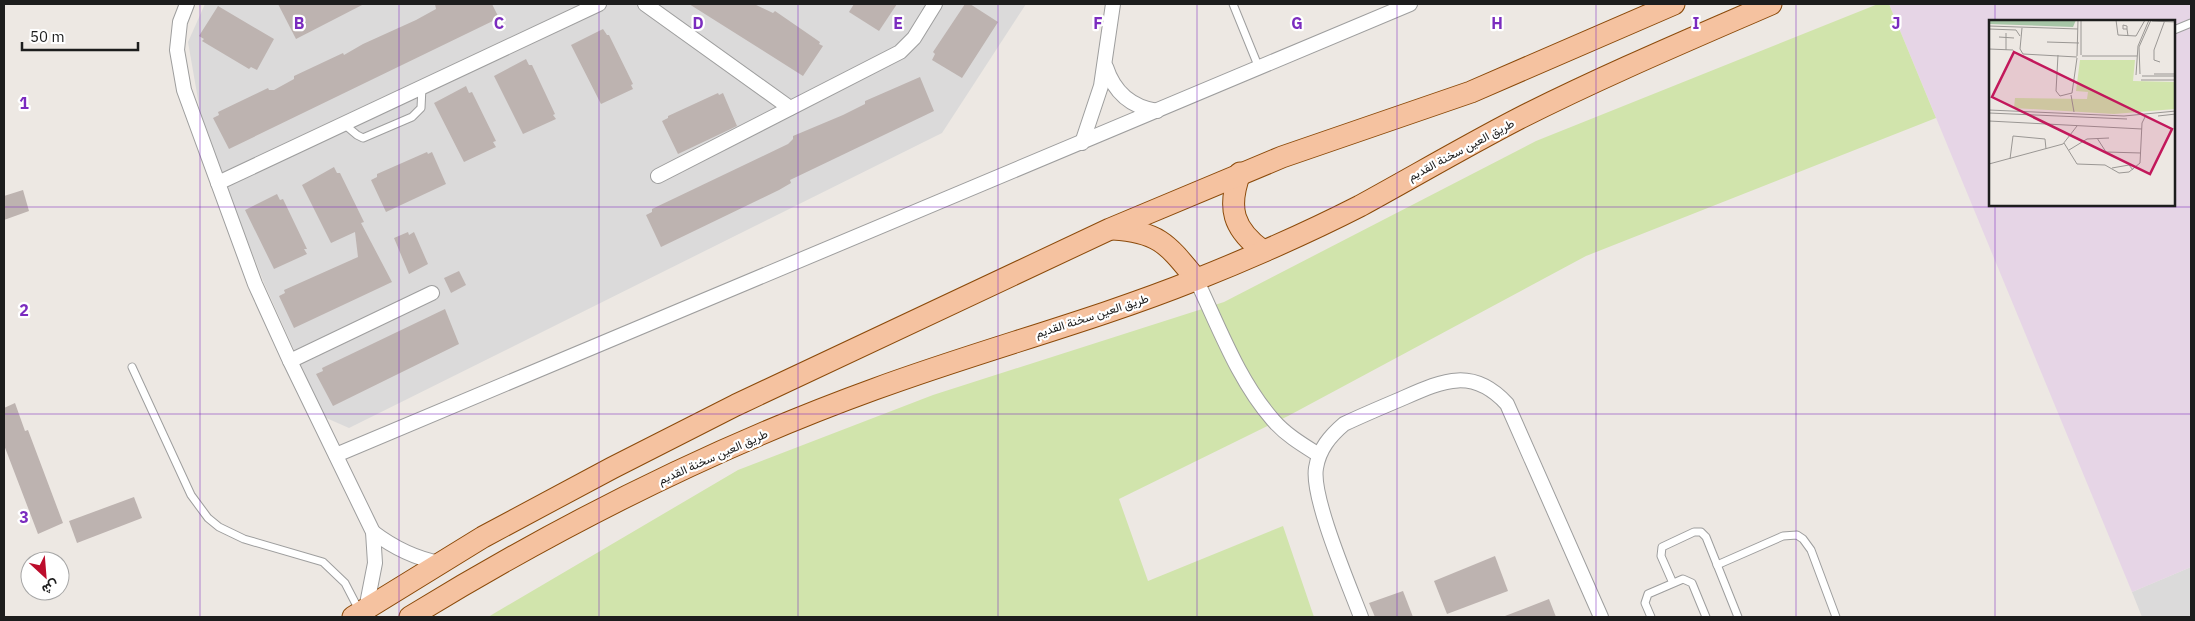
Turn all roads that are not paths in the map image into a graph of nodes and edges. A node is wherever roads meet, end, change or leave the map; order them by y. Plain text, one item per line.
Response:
1 (187, 4) edge
2 (599, 4) edge
3 (645, 4) edge
4 (935, 4) edge
5 (1113, 4) edge
6 (1233, 4) edge
7 (1410, 4) edge
8 (1674, 4) edge
9 (1771, 4) edge
10 (2191, 23) edge
11 (2175, 30) edge
12 (1106, 66) junction
13 (1259, 68) junction
14 (422, 87) junction
15 (790, 108) junction
16 (1157, 111) junction
17 (344, 124) junction
18 (1082, 143) junction
19 (1240, 173) junction
20 (658, 176) dead end
21 (218, 183) junction
22 (1110, 229) junction
23 (1262, 251) junction
24 (1196, 280) junction
25 (432, 293) dead end
26 (290, 361) junction
27 (132, 367) dead end
28 (336, 455) junction
29 (1319, 455) junction
30 (373, 532) junction
31 (440, 563) junction
32 (1717, 564) junction
33 (1672, 582) junction
34 (359, 613) edge
35 (410, 617) edge
36 (1361, 617) edge
37 (1600, 617) edge
38 (1651, 617) edge
39 (1706, 617) edge
40 (1738, 617) edge
41 (1836, 617) edge

1 - 21 street
2 - 14 street
3 - 15 street
4 - 15 street
5 - 12 street
6 - 13 lane
7 - 13 street
8 - 19 main road
9 - 23 main road, طريق العين سخنة القديم
10 - 11 lane
12 - 16 street
12 - 18 street
13 - 16 street
14 - 17 street
14 - 17 lane
15 - 20 street
16 - 18 street
17 - 21 street
18 - 28 street
19 - 22 main road
19 - 23 main road
21 - 26 street
22 - 24 main road
22 - 31 main road
23 - 24 main road, طريق العين سخنة القديم
24 - 29 street
24 - 35 main road, طريق العين سخنة القديم
25 - 26 street
26 - 28 street
27 - 34 lane
28 - 30 street
29 - 36 street
29 - 37 street
30 - 31 street
30 - 34 street
31 - 34 main road
32 - 33 lane
32 - 40 lane
32 - 41 lane
33 - 38 lane
33 - 39 lane

